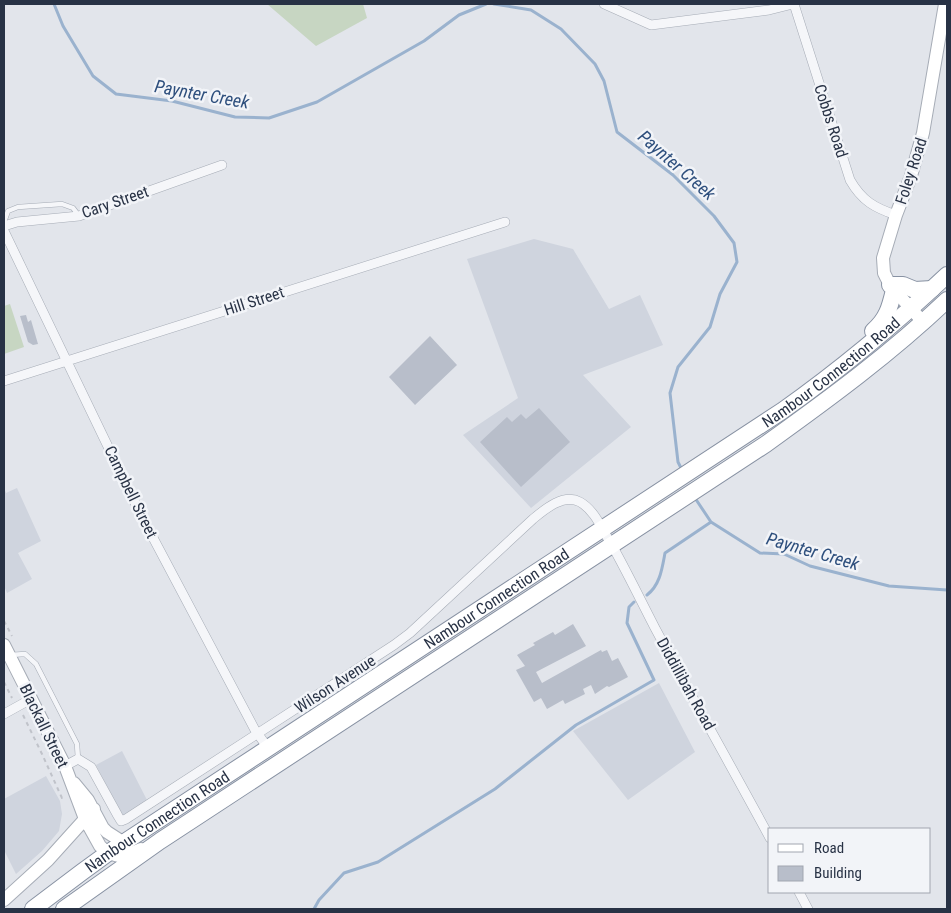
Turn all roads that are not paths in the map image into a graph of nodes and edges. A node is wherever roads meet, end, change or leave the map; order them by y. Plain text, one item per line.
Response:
1 (604, 4) edge
2 (794, 4) edge
3 (945, 4) edge
4 (618, 7) edge
5 (222, 165) dead end
6 (896, 215) junction
7 (79, 216) junction
8 (4, 222) edge
9 (505, 222) dead end
10 (4, 226) edge
11 (4, 231) edge
12 (947, 275) edge
13 (892, 288) junction
14 (932, 289) junction
15 (947, 300) edge
16 (910, 309) junction
17 (923, 322) junction
18 (68, 362) junction
19 (836, 371) junction
20 (4, 381) edge
21 (603, 529) junction
22 (612, 546) junction
23 (6, 650) edge
24 (31, 699) junction
25 (4, 714) edge
26 (258, 734) junction
27 (268, 748) junction
28 (78, 759) junction
29 (65, 766) junction
30 (89, 814) junction
31 (768, 834) edge
32 (160, 841) junction
33 (124, 843) junction
34 (108, 853) junction
35 (10, 892) edge
36 (800, 893) edge
37 (33, 909) edge
38 (64, 909) edge
39 (808, 909) edge

1 - 4 street
2 - 4 street
2 - 6 street, Cobbs Road
3 - 6 street, Foley Road
5 - 7 street, Cary Street
6 - 13 street, Foley Road
7 - 8 lane
7 - 10 street, Cary Street
9 - 18 street, Hill Street
11 - 18 street, Campbell Street
12 - 14 highway, Nambour Connection Road
13 - 14 highway
13 - 16 street, Foley Road
13 - 19 highway
14 - 16 highway, Nambour Connection Road
15 - 17 highway, Nambour Connection Road
16 - 17 street, Foley Road
16 - 19 highway, Nambour Connection Road
17 - 22 highway, Nambour Connection Road
18 - 20 street, Hill Street
18 - 26 street, Campbell Street
19 - 21 highway, Nambour Connection Road
21 - 22 street, Diddillibah Road
21 - 26 street, Wilson Avenue
21 - 27 highway, Nambour Connection Road
22 - 31 street, Diddillibah Road
22 - 32 highway, Nambour Connection Road
23 - 24 street, Blackall Street
23 - 28 lane
24 - 25 street
24 - 29 street, Blackall Street
26 - 27 street, Campbell Street
26 - 28 street, Wilson Avenue
27 - 33 highway, Nambour Connection Road
28 - 29 street
29 - 30 street, Blackall Street
30 - 33 street, Blackall Street
30 - 34 street, Blackall Street
30 - 35 street
32 - 34 street
32 - 38 highway, Nambour Connection Road
33 - 34 highway, Nambour Connection Road
34 - 37 highway, Nambour Connection Road
36 - 39 street

